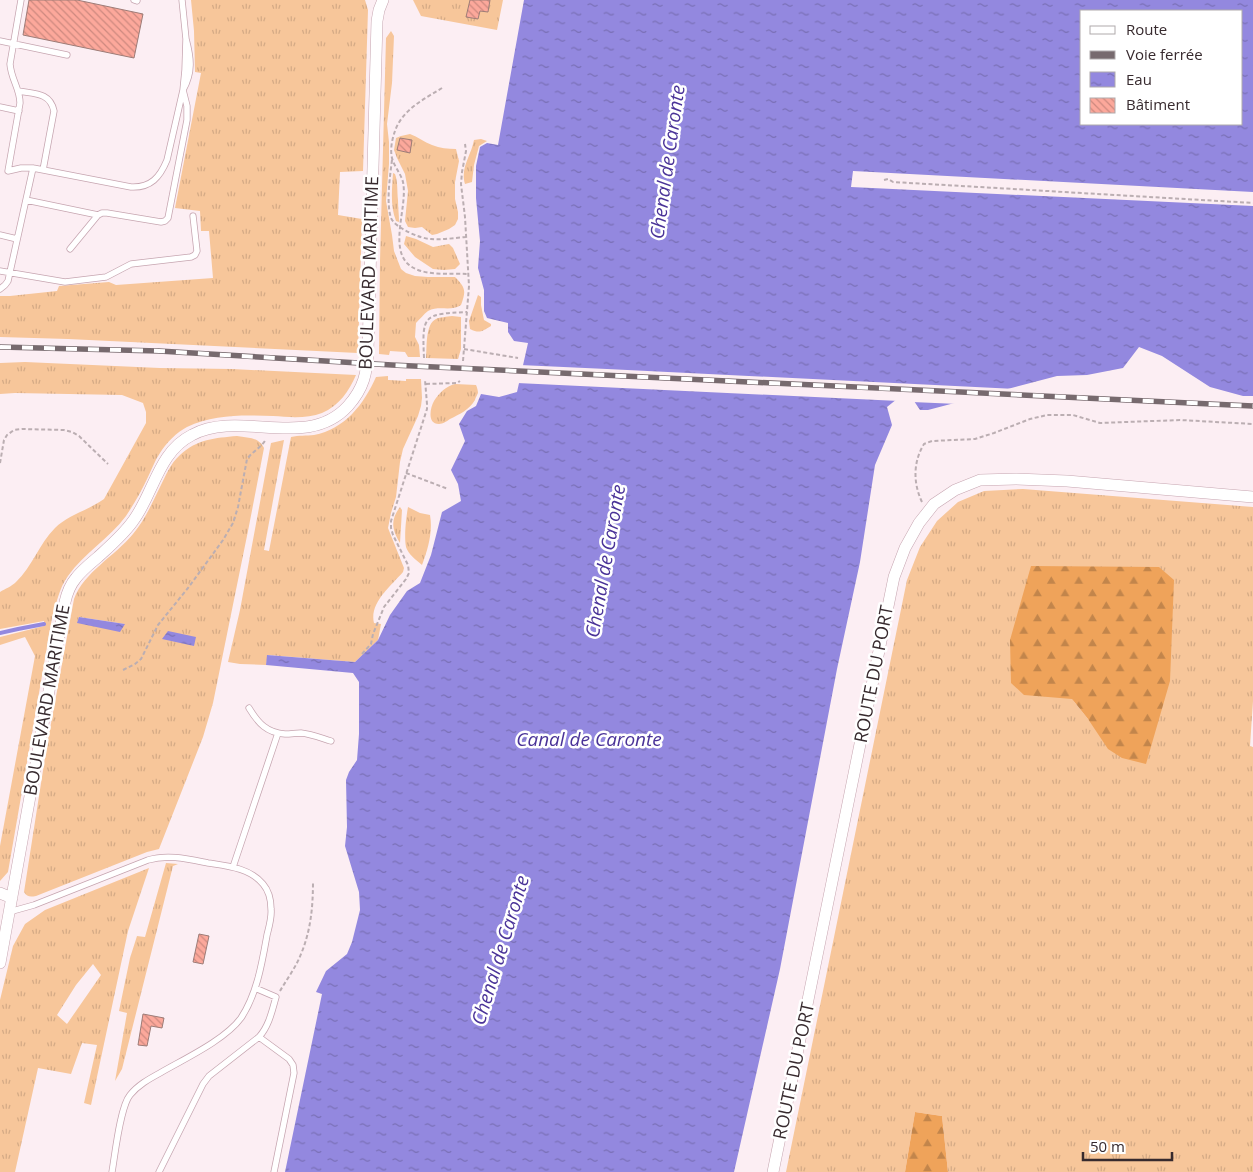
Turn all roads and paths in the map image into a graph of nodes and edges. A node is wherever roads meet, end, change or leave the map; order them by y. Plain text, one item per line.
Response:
1 (21, 0) edge
2 (182, 0) edge
3 (371, 0) edge
4 (383, 0) edge
5 (378, 21) junction
6 (0, 41) edge
7 (13, 44) junction
8 (67, 55) dead end
9 (442, 88) dead end
10 (183, 90) junction
11 (18, 91) junction
12 (0, 107) edge
13 (19, 110) junction
14 (465, 144) dead end
15 (170, 147) junction
16 (182, 150) junction
17 (392, 158) junction
18 (33, 168) junction
19 (44, 170) junction
20 (8, 171) junction
21 (1, 173) edge
22 (884, 180) dead end
23 (26, 200) junction
24 (1253, 203) edge
25 (98, 215) junction
26 (193, 216) dead end
27 (401, 228) junction
28 (0, 236) edge
29 (466, 237) junction
30 (17, 239) junction
31 (70, 249) dead end
32 (0, 270) edge
33 (10, 272) junction
34 (468, 274) junction
35 (0, 289) edge
36 (467, 312) junction
37 (464, 349) junction
38 (424, 358) dead end
39 (518, 358) dead end
40 (463, 361) dead end
41 (425, 380) dead end
42 (460, 381) dead end
43 (426, 384) junction
44 (1253, 424) edge
45 (269, 427) junction
46 (1, 446) edge
47 (0, 463) edge
48 (108, 464) dead end
49 (406, 473) junction
50 (448, 488) dead end
51 (1253, 497) edge
52 (928, 511) junction
53 (362, 654) dead end
54 (122, 670) dead end
55 (249, 708) dead end
56 (278, 733) junction
57 (331, 742) dead end
58 (233, 867) junction
59 (313, 882) dead end
60 (0, 893) edge
61 (12, 898) junction
62 (9, 912) junction
63 (0, 963) edge
64 (255, 988) junction
65 (276, 997) junction
66 (259, 1037) junction
67 (112, 1172) edge
68 (159, 1172) edge
69 (274, 1172) edge
70 (773, 1172) edge

1 - 7 lane
2 - 10 lane
3 - 5 street, BOULEVARD MARITIME
4 - 5 street, BOULEVARD MARITIME
5 - 45 street, BOULEVARD MARITIME
6 - 7 lane
7 - 8 lane
7 - 11 lane
9 - 17 path
10 - 15 lane
10 - 16 lane
11 - 13 lane
11 - 19 lane
12 - 13 lane
13 - 20 lane
14 - 29 path
15 - 16 lane
15 - 19 lane
16 - 25 lane
17 - 27 path
17 - 27 path
18 - 19 lane
18 - 20 lane
18 - 23 lane
20 - 21 lane
22 - 24 path
23 - 25 lane
23 - 30 lane
25 - 31 lane
26 - 33 lane
27 - 29 path
27 - 34 path
28 - 30 lane
29 - 34 path
30 - 33 lane
32 - 33 lane
33 - 35 lane
34 - 36 path
36 - 37 path
36 - 38 path
37 - 39 path
37 - 40 path
41 - 43 path
42 - 43 path
43 - 49 path
44 - 52 path
45 - 54 path
45 - 61 street, BOULEVARD MARITIME
46 - 47 path
46 - 48 path
49 - 50 path
49 - 53 path
51 - 52 street, ROUTE DU PORT
52 - 70 street, ROUTE DU PORT
55 - 56 lane
56 - 57 lane
56 - 58 lane
58 - 62 lane
58 - 64 lane
59 - 65 path
60 - 61 street
61 - 62 street, BOULEVARD MARITIME
62 - 63 street, BOULEVARD MARITIME
64 - 65 lane
64 - 67 lane
65 - 66 lane
66 - 68 lane
66 - 69 lane

